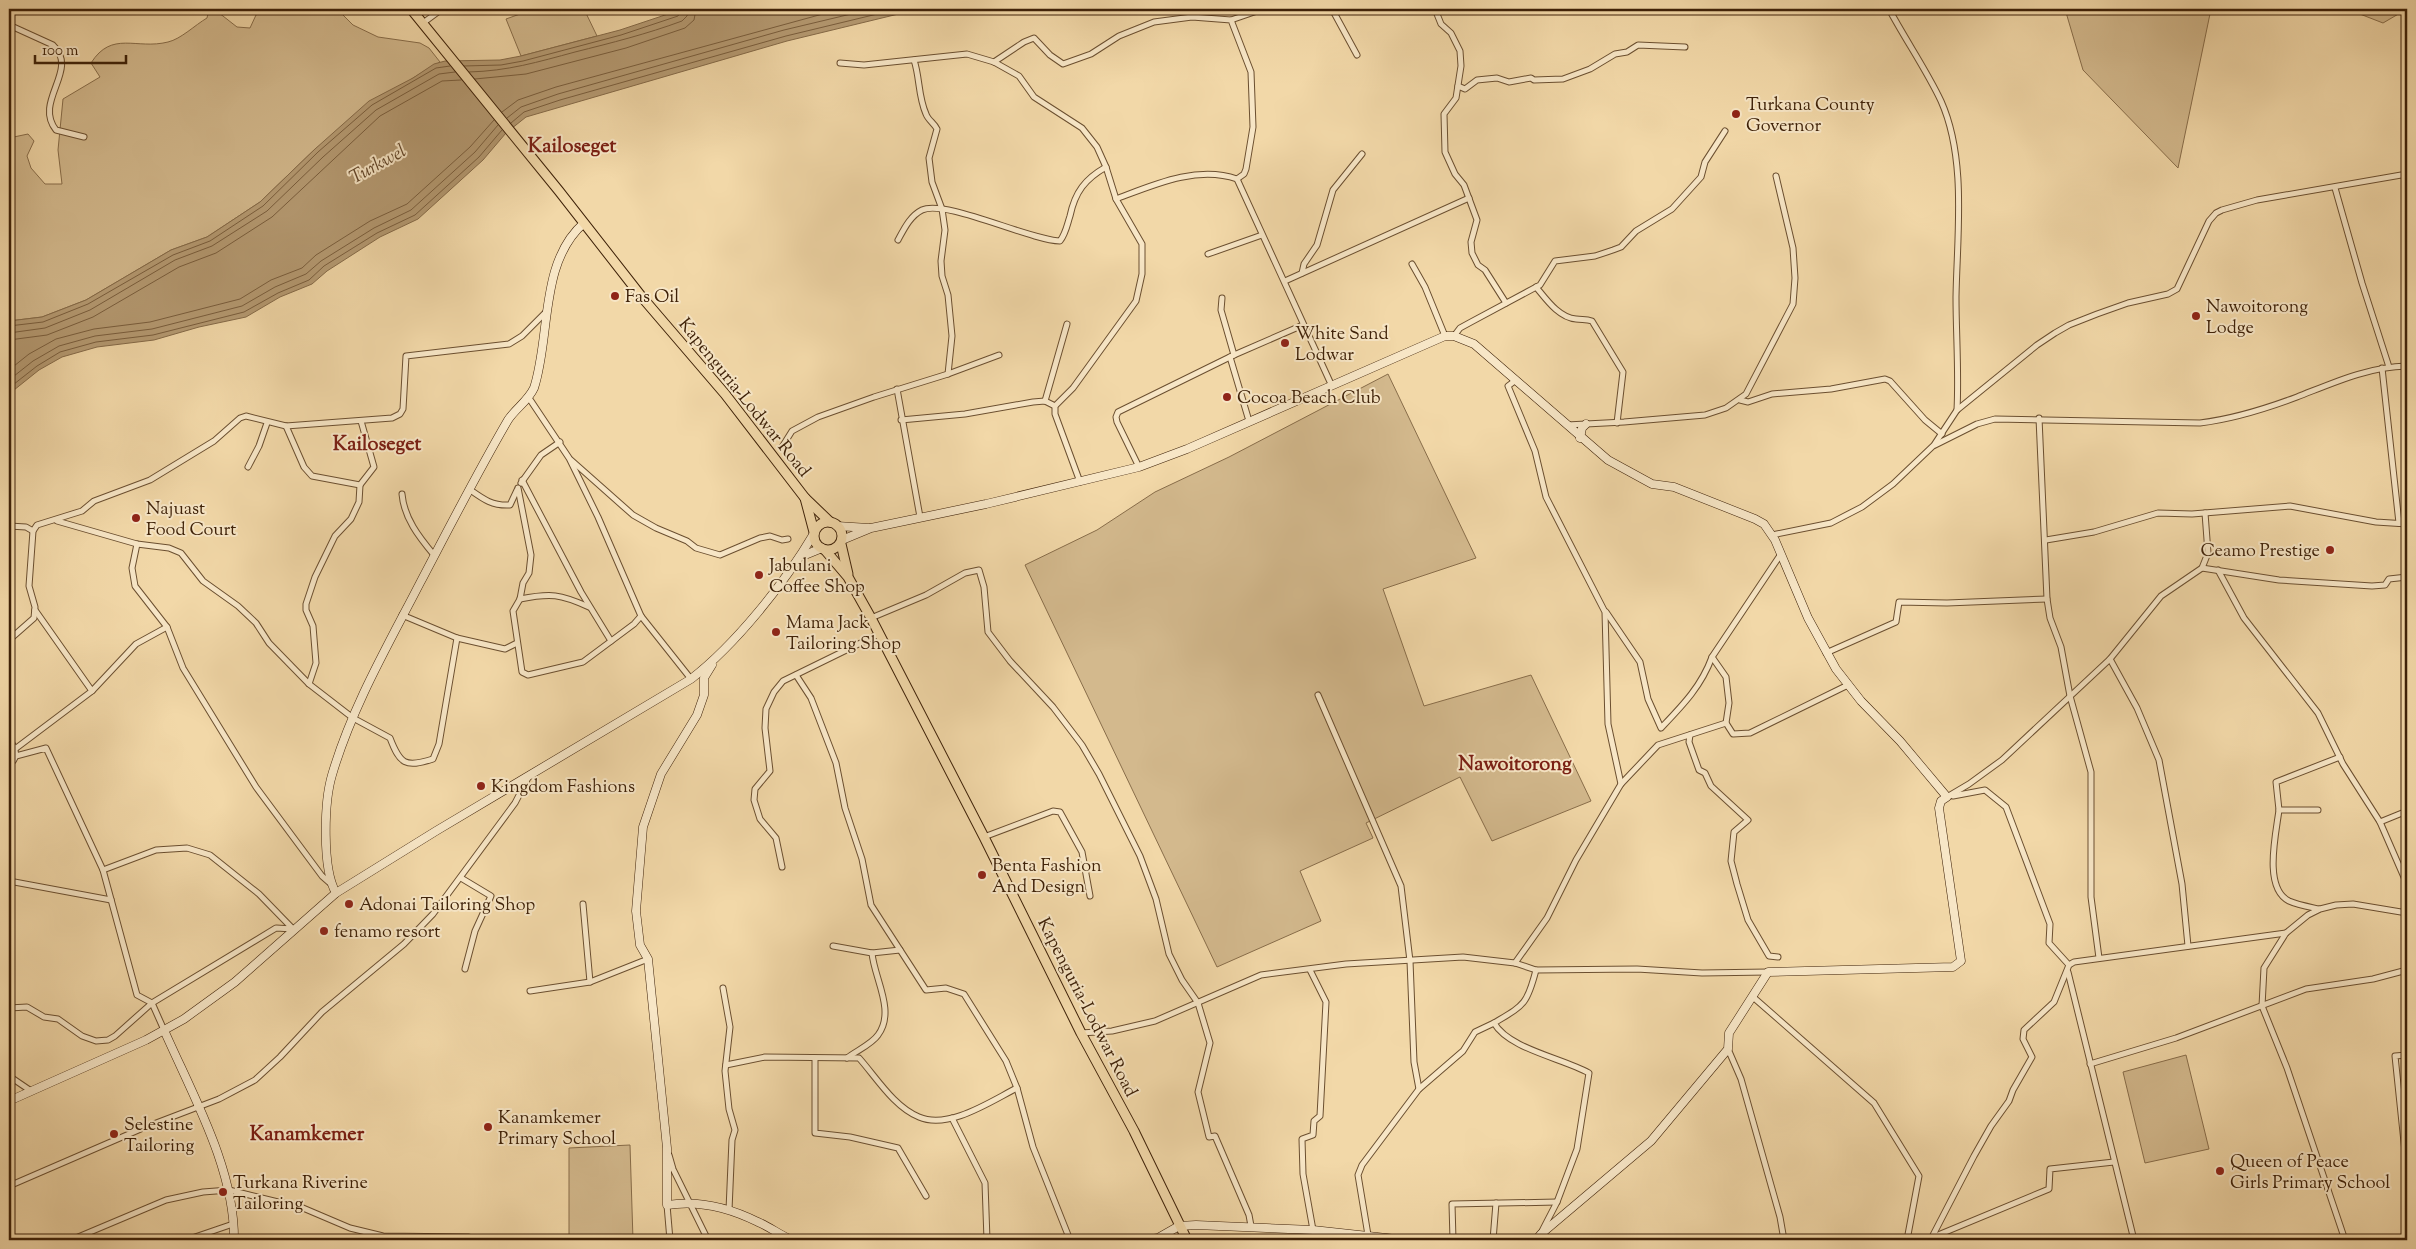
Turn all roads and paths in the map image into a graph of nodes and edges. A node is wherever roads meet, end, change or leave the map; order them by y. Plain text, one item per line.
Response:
1 (411, 9) edge
2 (442, 9) edge
3 (1264, 9) edge
4 (1332, 9) edge
5 (1435, 9) edge
6 (1889, 9) edge
7 (1231, 20) junction
8 (422, 23) junction
9 (9, 25) edge
10 (1684, 47) dead end
11 (1357, 55) dead end
12 (914, 60) junction
13 (994, 62) junction
14 (840, 63) dead end
15 (1458, 86) junction
16 (1725, 131) dead end
17 (84, 136) dead end
18 (1362, 154) dead end
19 (1106, 167) junction
20 (2407, 174) edge
21 (1776, 176) dead end
22 (1237, 179) junction
23 (2335, 188) junction
24 (1469, 198) junction
25 (1116, 199) junction
26 (942, 209) junction
27 (584, 223) junction
28 (1262, 235) junction
29 (898, 240) dead end
30 (1208, 254) dead end
31 (1412, 264) dead end
32 (1302, 273) junction
33 (1285, 281) junction
34 (1536, 287) junction
35 (1222, 298) dead end
36 (1506, 303) junction
37 (547, 311) junction
38 (1067, 324) dead end
39 (1303, 325) junction
40 (1445, 336) junction
41 (1454, 336) junction
42 (999, 355) dead end
43 (1232, 356) junction
44 (2407, 366) edge
45 (2390, 367) junction
46 (2382, 368) junction
47 (948, 374) junction
48 (1516, 380) junction
49 (1331, 384) junction
50 (897, 389) junction
51 (529, 398) junction
52 (1740, 400) junction
53 (1045, 402) junction
54 (1055, 406) junction
55 (1957, 410) junction
56 (2040, 418) junction
57 (901, 420) junction
58 (361, 421) junction
59 (1249, 421) junction
60 (267, 423) junction
61 (1617, 423) junction
62 (1586, 424) junction
63 (1565, 425) junction
64 (286, 426) junction
65 (1942, 434) junction
66 (1580, 438) junction
67 (560, 442) junction
68 (1934, 445) junction
69 (782, 446) dead end
70 (569, 458) junction
71 (248, 467) dead end
72 (1139, 467) junction
73 (522, 480) junction
74 (1080, 482) junction
75 (360, 484) junction
76 (518, 488) junction
77 (469, 489) junction
78 (402, 494) dead end
79 (805, 498) junction
80 (2205, 513) junction
81 (920, 517) junction
82 (56, 521) junction
83 (2400, 523) junction
84 (834, 524) junction
85 (2407, 524) edge
86 (9, 526) edge
87 (871, 528) junction
88 (33, 531) junction
89 (814, 534) junction
90 (1772, 534) junction
91 (788, 539) dead end
92 (2046, 540) junction
93 (841, 542) junction
94 (137, 544) junction
95 (824, 549) junction
96 (1781, 554) junction
97 (434, 555) junction
98 (800, 557) junction
99 (2202, 568) junction
100 (2218, 570) junction
101 (848, 577) junction
102 (2407, 578) edge
103 (520, 599) junction
104 (2047, 599) junction
105 (590, 607) junction
106 (35, 610) junction
107 (1605, 612) junction
108 (402, 615) junction
109 (641, 616) junction
110 (871, 618) junction
111 (167, 627) junction
112 (879, 634) junction
113 (457, 638) junction
114 (9, 640) edge
115 (517, 642) junction
116 (610, 642) junction
117 (1826, 653) junction
118 (718, 657) junction
119 (1712, 657) junction
120 (2110, 659) junction
121 (796, 675) junction
122 (691, 679) junction
123 (309, 684) junction
124 (1848, 685) junction
125 (92, 691) junction
126 (1318, 695) dead end
127 (2070, 696) junction
128 (353, 718) junction
129 (1726, 723) junction
130 (1690, 735) junction
131 (9, 738) edge
132 (15, 749) junction
133 (16, 756) junction
134 (2340, 757) junction
135 (9, 765) edge
136 (529, 776) junction
137 (1621, 784) junction
138 (1947, 797) junction
139 (2278, 810) junction
140 (2318, 810) dead end
141 (2407, 811) edge
142 (2380, 822) junction
143 (984, 837) junction
144 (782, 867) dead end
145 (103, 870) junction
146 (2404, 871) edge
147 (461, 878) junction
148 (9, 881) edge
149 (330, 883) junction
150 (2407, 884) edge
151 (336, 893) junction
152 (1090, 896) dead end
153 (111, 900) junction
154 (583, 904) dead end
155 (2320, 909) junction
156 (2407, 913) edge
157 (293, 929) junction
158 (2286, 933) junction
159 (833, 946) dead end
160 (2188, 946) junction
161 (900, 950) junction
162 (872, 953) junction
163 (1778, 957) dead end
164 (648, 958) junction
165 (2099, 958) junction
166 (1410, 961) junction
167 (1515, 963) junction
168 (2069, 967) junction
169 (466, 970) dead end
170 (1310, 970) junction
171 (1536, 970) junction
172 (2407, 970) edge
173 (1768, 972) junction
174 (590, 982) junction
175 (723, 988) dead end
176 (530, 991) dead end
177 (1753, 997) junction
178 (152, 1003) junction
179 (1198, 1003) junction
180 (2262, 1006) junction
181 (9, 1008) edge
182 (1494, 1023) junction
183 (164, 1030) junction
184 (1081, 1033) junction
185 (1728, 1049) junction
186 (2407, 1055) edge
187 (815, 1058) junction
188 (846, 1058) junction
189 (2090, 1064) junction
190 (726, 1065) junction
191 (9, 1076) edge
192 (1017, 1088) junction
193 (1419, 1089) junction
194 (31, 1091) junction
195 (9, 1100) edge
196 (198, 1108) junction
197 (952, 1118) junction
198 (667, 1148) junction
199 (2114, 1162) junction
200 (2407, 1170) edge
201 (9, 1186) edge
202 (229, 1190) junction
203 (926, 1196) dead end
204 (1557, 1202) junction
205 (690, 1203) junction
206 (1496, 1203) junction
207 (667, 1205) junction
208 (729, 1210) junction
209 (233, 1224) junction
210 (1179, 1226) junction
211 (1251, 1226) junction
212 (1313, 1230) junction
213 (1368, 1235) junction
214 (1538, 1237) edge
215 (1932, 1237) junction
216 (418, 1238) edge
217 (189, 1239) dead end
218 (71, 1240) edge
219 (234, 1240) edge
220 (480, 1240) edge
221 (670, 1240) edge
222 (708, 1240) edge
223 (792, 1240) edge
224 (987, 1240) edge
225 (1070, 1240) edge
226 (1144, 1240) edge
227 (1187, 1240) edge
228 (1405, 1240) edge
229 (1453, 1240) edge
230 (1493, 1240) edge
231 (1784, 1240) edge
232 (1907, 1240) edge
233 (1926, 1240) edge
234 (2134, 1240) edge
235 (2345, 1240) edge

1 - 8 highway, Kapenguria-Lodwar Road
2 - 8 street
3 - 7 street
4 - 11 street
5 - 15 street
6 - 55 street
7 - 13 street
7 - 22 street
8 - 27 highway, Kapenguria-Lodwar Road
9 - 17 street
10 - 15 street
12 - 13 street
12 - 14 street
12 - 26 street
13 - 19 street
15 - 24 street
16 - 34 street
18 - 32 street
19 - 25 street
19 - 26 street
20 - 23 street
21 - 52 street
22 - 25 street
22 - 28 street
23 - 45 street
23 - 55 street
24 - 32 street
24 - 36 street
25 - 54 street
26 - 29 street
26 - 47 street
27 - 37 street
27 - 79 highway, Kapenguria-Lodwar Road
28 - 30 street
28 - 33 street
31 - 40 street
32 - 33 street
33 - 39 street
34 - 36 street
34 - 61 street
35 - 43 street
36 - 41 street
37 - 51 street
37 - 58 street
38 - 53 street
39 - 43 street
39 - 49 street
40 - 41 street
40 - 49 street
41 - 48 street
42 - 47 street
43 - 59 street
43 - 72 street
44 - 45 street
45 - 46 street
46 - 56 street
46 - 83 street
47 - 50 street
48 - 63 street
48 - 107 street
49 - 59 street
50 - 57 street
50 - 69 street
51 - 67 street
51 - 77 street
52 - 61 street
52 - 65 street
53 - 54 street
53 - 57 street
54 - 74 street
55 - 65 street
56 - 68 street
56 - 92 street
57 - 81 street
58 - 64 street
58 - 75 street
59 - 72 street
60 - 64 street
60 - 71 street
60 - 82 street
61 - 62 street
62 - 63 street
62 - 66 street
63 - 66 street
64 - 75 street
65 - 68 street
66 - 90 street
67 - 70 street
67 - 73 street
68 - 90 street
70 - 91 street
70 - 109 street
72 - 74 street
73 - 76 street
73 - 105 street
74 - 81 street
75 - 123 street
76 - 77 street
76 - 103 street
77 - 97 street
78 - 97 street
79 - 84 highway, Kapenguria-Lodwar Road
79 - 89 highway, Kapenguria-Lodwar Road
80 - 83 street
80 - 92 street
80 - 99 street
81 - 87 street
82 - 88 street
82 - 94 street
83 - 85 street
84 - 87 street
84 - 89 highway
84 - 93 highway
86 - 88 street
87 - 93 street
88 - 106 street
89 - 95 highway
89 - 98 street
90 - 96 street
92 - 104 street
93 - 95 highway
93 - 101 highway, Kapenguria-Lodwar Road
94 - 111 street
94 - 123 street
95 - 98 street
95 - 101 highway, Kapenguria-Lodwar Road
96 - 117 street
96 - 119 street
97 - 108 street
98 - 118 street
99 - 100 street
99 - 120 street
100 - 102 street
100 - 134 street
101 - 110 highway, Kapenguria-Lodwar Road
103 - 105 street
103 - 115 street
104 - 117 street
104 - 127 street
105 - 116 street
106 - 114 street
106 - 125 street
107 - 119 street
107 - 137 street
108 - 113 street
108 - 128 street
109 - 116 street
109 - 122 street
110 - 112 highway, Kapenguria-Lodwar Road
110 - 179 street
111 - 125 street
111 - 149 street
112 - 121 street
112 - 143 highway, Kapenguria-Lodwar Road
113 - 115 street
113 - 128 street
115 - 116 street
117 - 124 street
118 - 122 street
118 - 164 street
119 - 129 street
120 - 127 street
120 - 160 street
121 - 144 street
121 - 161 street
122 - 136 street
123 - 128 street
124 - 129 street
124 - 138 street
125 - 132 street
126 - 166 street
127 - 138 street
127 - 165 street
128 - 149 street
129 - 130 street
130 - 137 street
130 - 163 street
131 - 132 street
132 - 133 street
133 - 135 street
133 - 145 street
134 - 139 street
134 - 142 street
136 - 147 street
136 - 151 street
137 - 167 street
138 - 168 street
138 - 173 street
139 - 140 street
139 - 155 street
141 - 142 street
142 - 146 street
143 - 152 street
143 - 184 highway, Kapenguria-Lodwar Road
145 - 153 street
145 - 157 street
146 - 150 street
147 - 169 street
147 - 196 street
148 - 153 street
149 - 151 street
151 - 157 street
153 - 178 street
154 - 174 street
155 - 156 street
155 - 158 street
157 - 178 street
157 - 183 street
158 - 160 street
158 - 180 street
159 - 162 street
160 - 165 street
161 - 162 street
161 - 192 street
162 - 188 street
164 - 174 street
164 - 198 street
165 - 168 street
166 - 167 street
166 - 170 street
166 - 193 street
167 - 171 street
168 - 189 street
168 - 215 street
170 - 179 street
170 - 212 street
171 - 173 street
171 - 182 street
172 - 180 street
173 - 177 street
174 - 176 street
175 - 190 street
177 - 185 street
177 - 232 street
178 - 181 street
178 - 183 street
179 - 184 street
179 - 211 street
180 - 189 street
180 - 235 street
182 - 193 street
182 - 204 street
183 - 194 street
183 - 196 street
184 - 210 highway, Kapenguria-Lodwar Road
185 - 214 street
185 - 231 street
186 - 200 street
187 - 188 street
187 - 190 street
187 - 203 street
188 - 197 street
189 - 199 street
190 - 208 street
191 - 194 street
192 - 197 street
192 - 225 street
193 - 213 street
194 - 195 street
196 - 201 street
196 - 202 street
197 - 224 street
198 - 205 street
198 - 207 street
199 - 215 street
199 - 234 street
202 - 209 street
202 - 216 street
202 - 218 street
204 - 206 street
204 - 214 street
205 - 207 street
205 - 208 street
205 - 222 street
206 - 229 street
206 - 230 street
207 - 221 street
208 - 223 street
209 - 217 street
209 - 219 street
210 - 211 street
210 - 226 street
210 - 227 highway, Kapenguria-Lodwar Road
211 - 212 street
212 - 213 street
213 - 228 street
215 - 233 street
216 - 220 street

